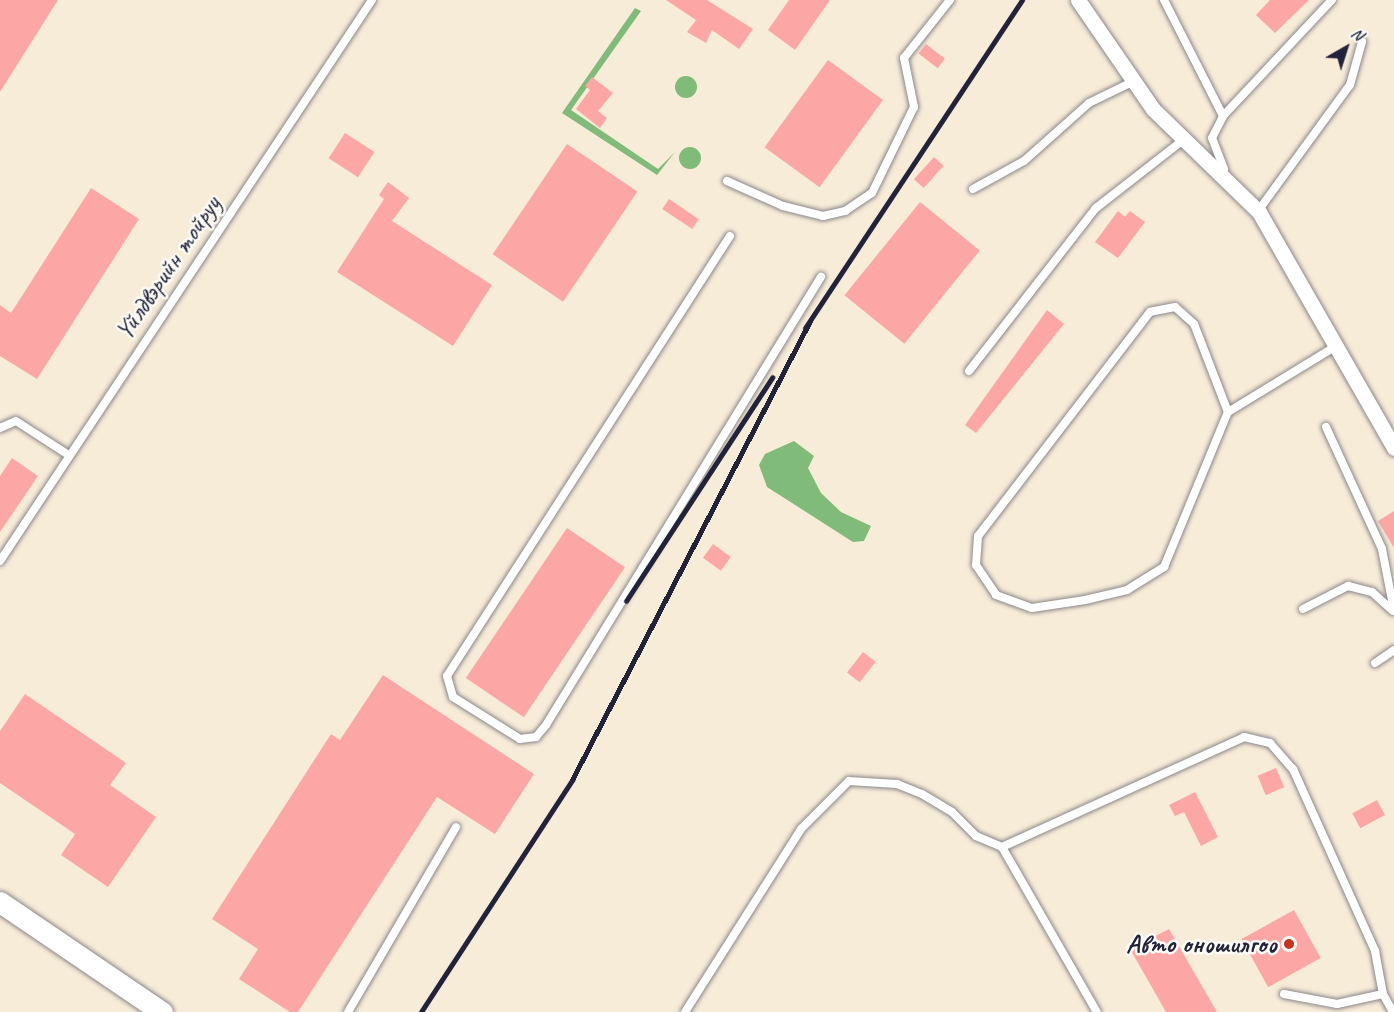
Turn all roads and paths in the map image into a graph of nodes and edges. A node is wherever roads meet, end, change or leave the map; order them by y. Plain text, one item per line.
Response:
1 (372, 0) edge
2 (950, 0) edge
3 (1078, 0) edge
4 (1164, 0) edge
5 (1332, 0) edge
6 (1362, 42) dead end
7 (1130, 83) junction
8 (1223, 116) junction
9 (1183, 140) junction
10 (727, 181) dead end
11 (973, 189) dead end
12 (1259, 212) junction
13 (730, 236) dead end
14 (821, 277) dead end
15 (1338, 345) junction
16 (969, 371) dead end
17 (1228, 412) junction
18 (1326, 427) dead end
19 (0, 428) edge
20 (1394, 448) edge
21 (67, 454) junction
22 (0, 561) edge
23 (1303, 609) dead end
24 (1394, 611) edge
25 (1394, 650) edge
26 (1375, 663) dead end
27 (456, 827) dead end
28 (1002, 847) junction
29 (0, 902) edge
30 (1284, 994) dead end
31 (1383, 994) junction
32 (162, 1012) edge
33 (348, 1012) edge
34 (685, 1012) edge
35 (1096, 1012) edge
36 (1392, 1012) edge

1 - 21 lane, Үйлдвэрийн тойруу
2 - 10 lane
3 - 7 street
4 - 8 lane
5 - 8 lane
6 - 12 lane
7 - 9 street
7 - 11 lane
8 - 12 lane
9 - 12 street
9 - 16 lane
12 - 15 street
13 - 14 lane
15 - 17 lane
15 - 20 street
17 - 17 lane
18 - 24 lane
19 - 21 lane
21 - 22 lane, Үйлдвэрийн тойруу
23 - 24 lane
25 - 26 lane
27 - 33 lane
28 - 31 lane
28 - 34 lane
28 - 35 lane
29 - 32 main road
30 - 31 lane
31 - 36 lane

